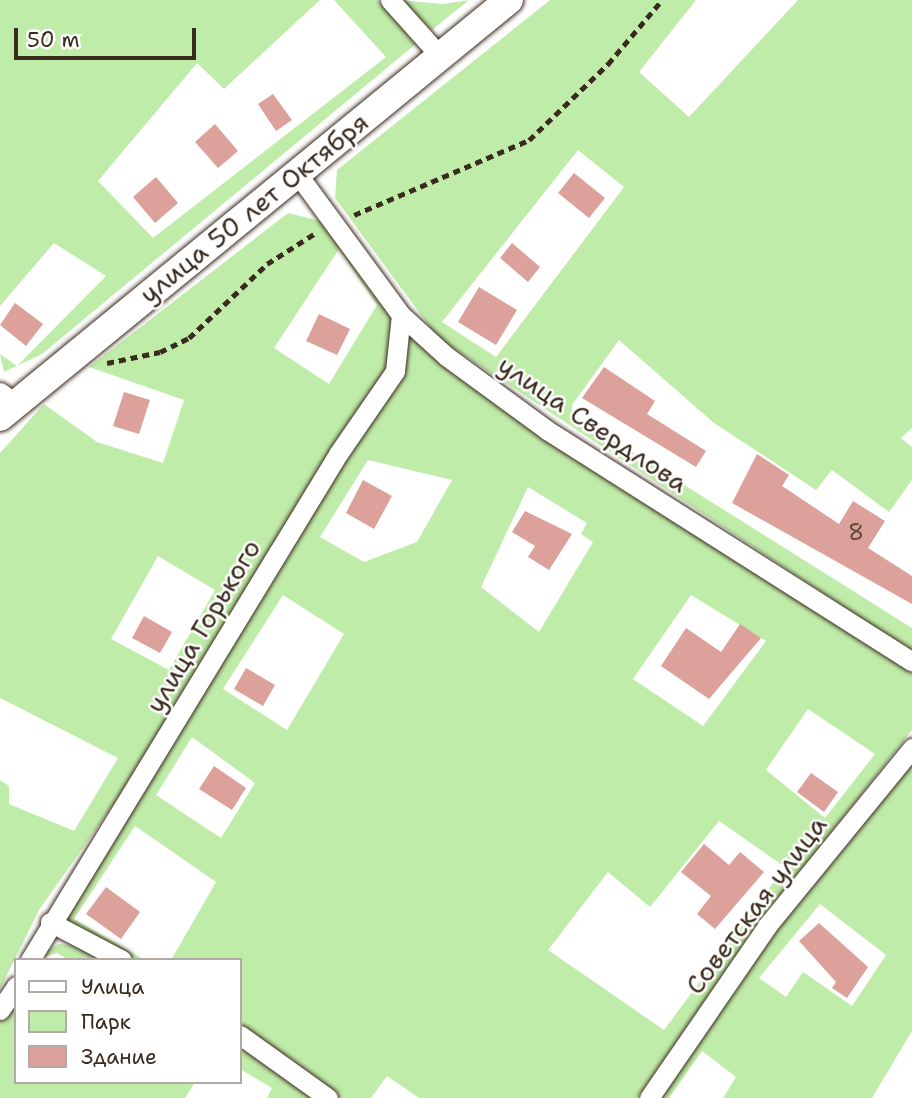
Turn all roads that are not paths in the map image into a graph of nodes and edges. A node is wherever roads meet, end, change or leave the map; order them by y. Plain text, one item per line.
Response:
1 (390, 0) edge
2 (509, 0) edge
3 (440, 56) junction
4 (296, 172) junction
5 (401, 315) junction
6 (4, 403) edge
7 (912, 662) edge
8 (912, 748) edge
9 (50, 922) junction
10 (31, 958) edge
11 (118, 958) edge
12 (14, 989) edge
13 (0, 1010) edge
14 (242, 1036) edge
15 (328, 1098) edge
16 (649, 1098) edge

1 - 3 street
2 - 3 main road, улица 50 лет Октября
3 - 4 main road, улица 50 лет Октября
4 - 5 street, улица Свердлова
4 - 6 main road, улица 50 лет Октября
5 - 7 street, улица Свердлова
5 - 9 street, улица Горького
8 - 16 street, Советская улица
9 - 10 street, улица Горького
9 - 11 street
12 - 13 street
14 - 15 street

